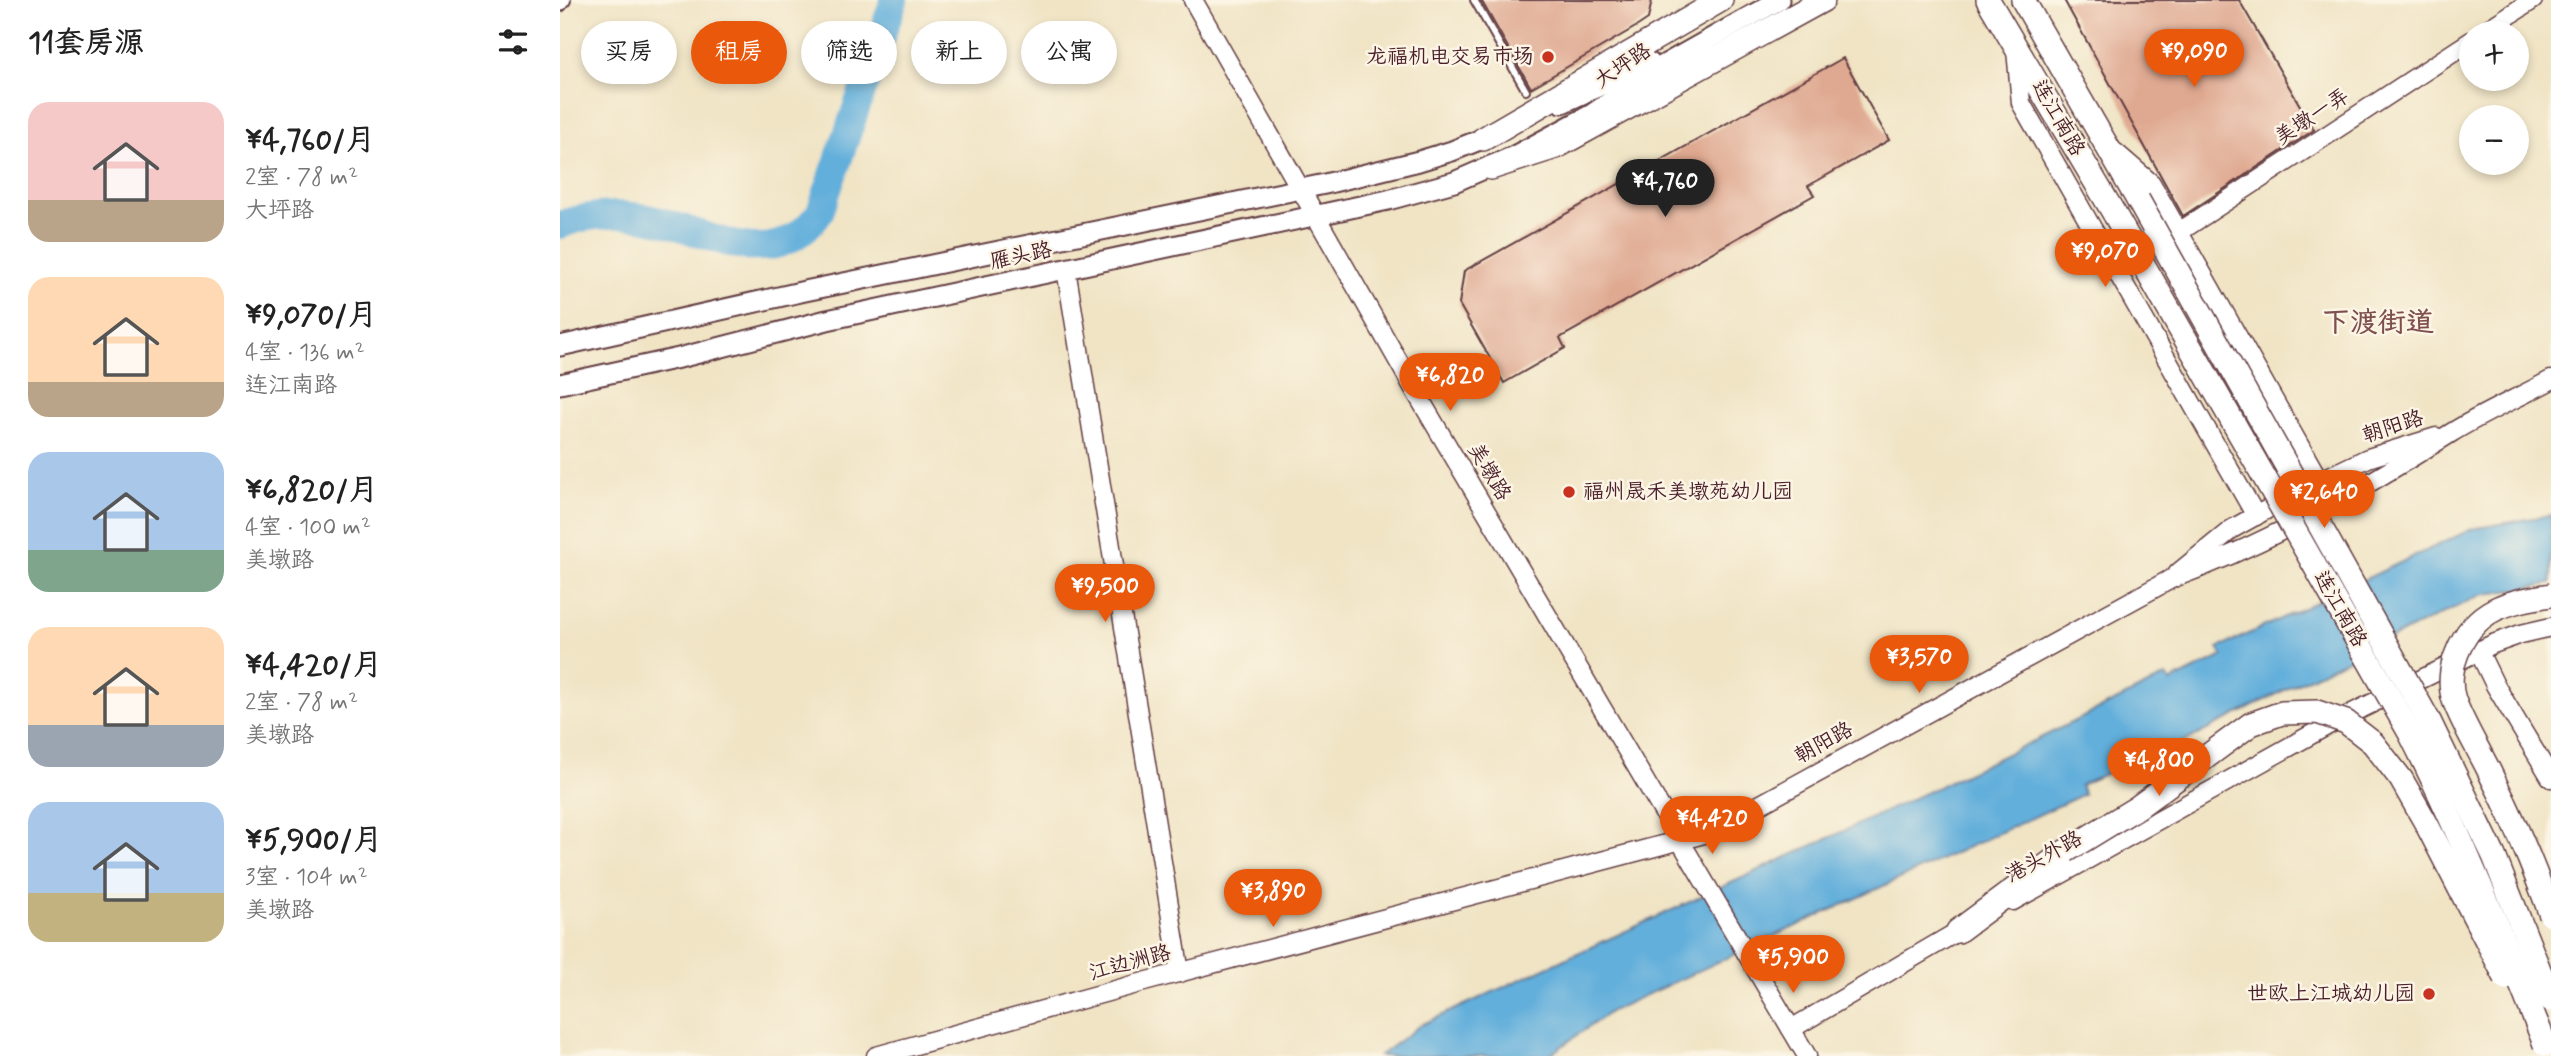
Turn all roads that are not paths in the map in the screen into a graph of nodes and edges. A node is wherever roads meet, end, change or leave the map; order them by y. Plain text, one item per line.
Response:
1 (564, 0) edge
2 (1193, 0) edge
3 (1474, 0) edge
4 (1721, 0) edge
5 (1763, 0) edge
6 (1779, 0) edge
7 (1823, 0) edge
8 (1980, 0) edge
9 (2023, 0) edge
10 (2533, 0) edge
11 (560, 5) edge
12 (1994, 10) edge
13 (2501, 21) edge
14 (2015, 43) junction
15 (2459, 49) edge
16 (1526, 91) dead end
17 (1483, 139) junction
18 (2105, 143) junction
19 (1491, 168) junction
20 (1299, 189) junction
21 (1314, 216) junction
22 (2179, 232) junction
23 (1066, 269) junction
24 (560, 345) edge
25 (2551, 380) edge
26 (560, 383) edge
27 (2290, 429) junction
28 (2453, 432) junction
29 (2227, 466) junction
30 (2319, 480) junction
31 (2256, 516) junction
32 (2171, 579) junction
33 (2551, 595) edge
34 (2551, 627) edge
35 (2478, 650) junction
36 (2551, 778) edge
37 (1681, 842) junction
38 (2551, 915) edge
39 (1958, 931) junction
40 (1180, 973) junction
41 (2551, 1000) edge
42 (1791, 1030) junction
43 (2547, 1050) edge
44 (876, 1056) edge
45 (1807, 1056) edge

1 - 11 street
2 - 20 street, 美墩路
3 - 16 lane
4 - 17 highway
5 - 17 main road, 大坪路
6 - 19 main road, 大坪路
7 - 19 highway
8 - 12 highway, 连江南路
9 - 18 highway, 连江南路
10 - 13 street
12 - 14 highway, 连江南路
14 - 29 street
14 - 43 highway, 连江南路, bridge
15 - 22 street, 美墩一弄
17 - 20 main road, 雁头路
18 - 22 street
18 - 41 highway, 连江南路, bridge
19 - 21 main road, 雁头路
20 - 21 street, 美墩路
20 - 24 main road, 雁头路
21 - 23 main road, 雁头路
21 - 37 street, 美墩路
22 - 27 street
23 - 26 main road, 雁头路
23 - 40 street
25 - 28 street, 朝阳路
27 - 29 street
27 - 30 street
28 - 30 street, 朝阳路
28 - 32 street, 朝阳路
29 - 31 street
30 - 31 street, 朝阳路
31 - 32 street, 朝阳路
32 - 37 street, 朝阳路
33 - 38 highway, bridge
34 - 35 street, 港头外路
35 - 36 street
35 - 39 street, 港头外路
37 - 40 street, 江边洲路
37 - 42 street, 美墩路
39 - 42 street, 港头外路
39 - 43 highway, bridge
40 - 44 street, 江边洲路
42 - 45 street

